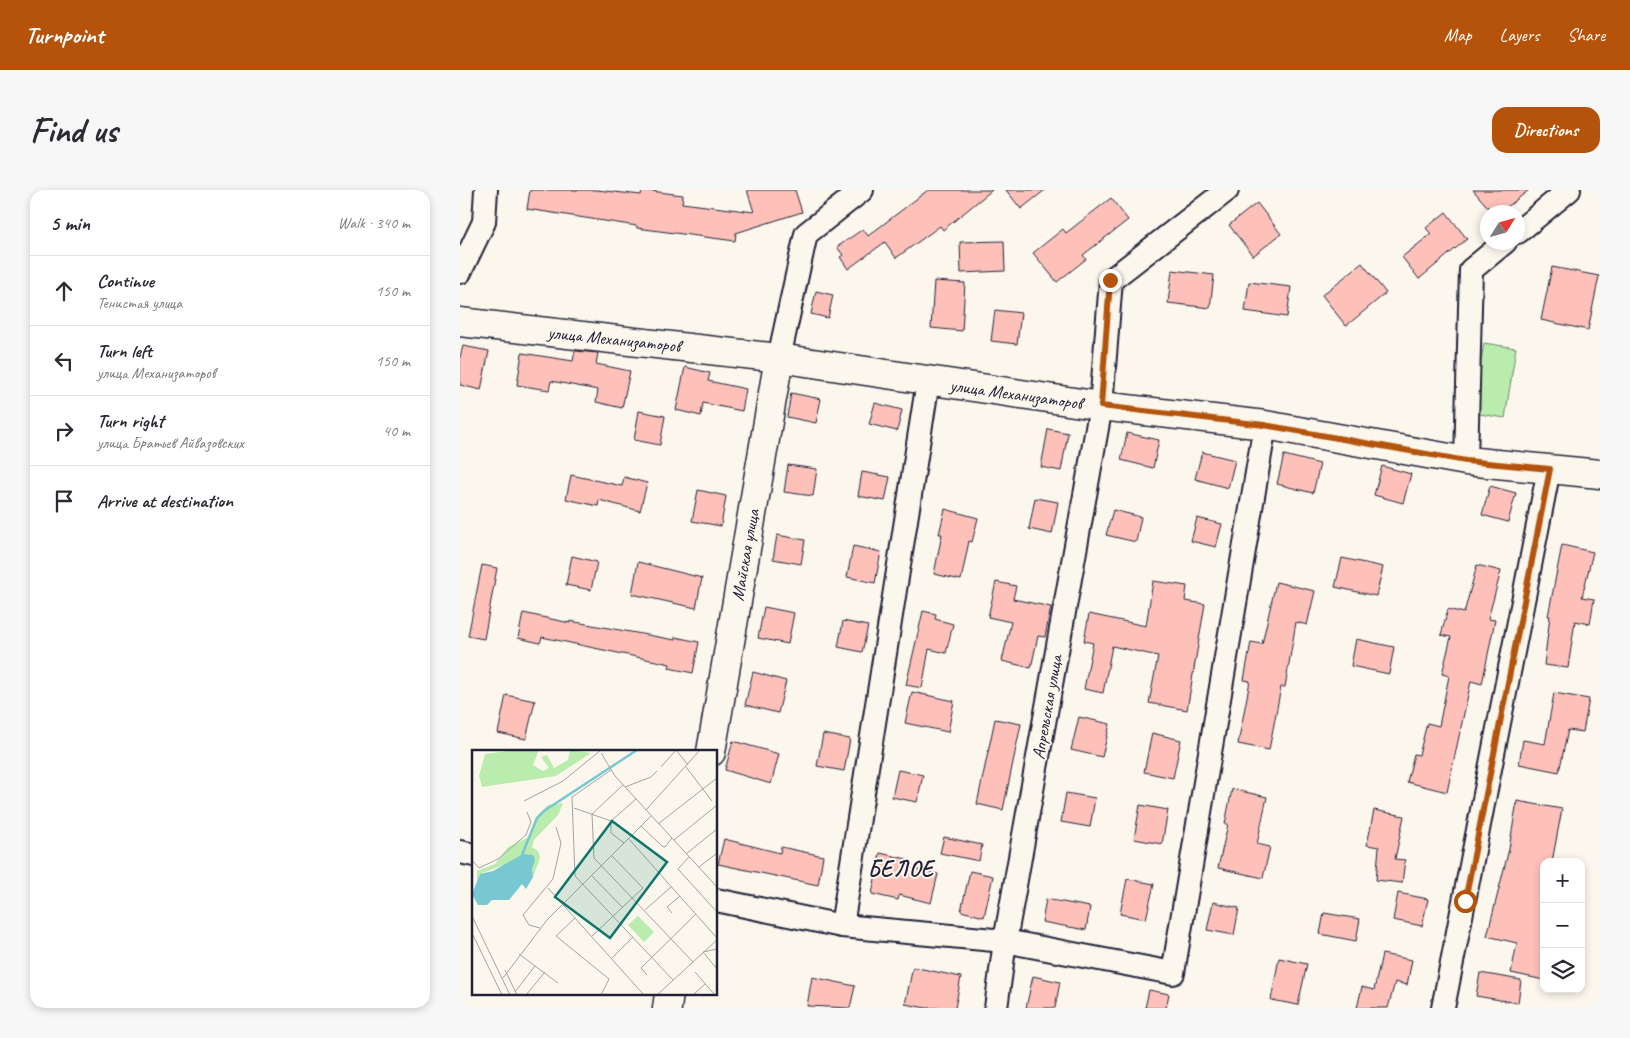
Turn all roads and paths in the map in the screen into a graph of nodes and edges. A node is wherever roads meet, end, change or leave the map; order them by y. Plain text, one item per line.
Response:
1 (486, 190) edge
2 (862, 190) edge
3 (1227, 190) edge
4 (1570, 190) edge
5 (1525, 226) edge
6 (1495, 250) edge
7 (460, 272) edge
8 (460, 322) edge
9 (779, 358) junction
10 (928, 382) junction
11 (1101, 406) junction
12 (1264, 425) junction
13 (1466, 461) junction
14 (1550, 469) junction
15 (1600, 474) edge
16 (711, 750) edge
17 (718, 900) edge
18 (842, 926) junction
19 (1005, 941) junction
20 (996, 1008) edge
21 (1443, 1008) edge

1 - 7 street
2 - 9 street
3 - 11 street, Апрельская улица
4 - 5 street
6 - 13 street
8 - 9 street, улица Механизаторов
9 - 10 street, улица Механизаторов
9 - 16 street, Майская улица
10 - 11 street, улица Механизаторов
10 - 18 street
11 - 12 street, улица Механизаторов
11 - 19 street, Апрельская улица
12 - 13 street, улица Механизаторов
12 - 19 street
13 - 14 street, улица Механизаторов
14 - 15 street, улица Механизаторов
14 - 21 street
17 - 18 street
18 - 19 street
19 - 20 street, Апрельская улица

